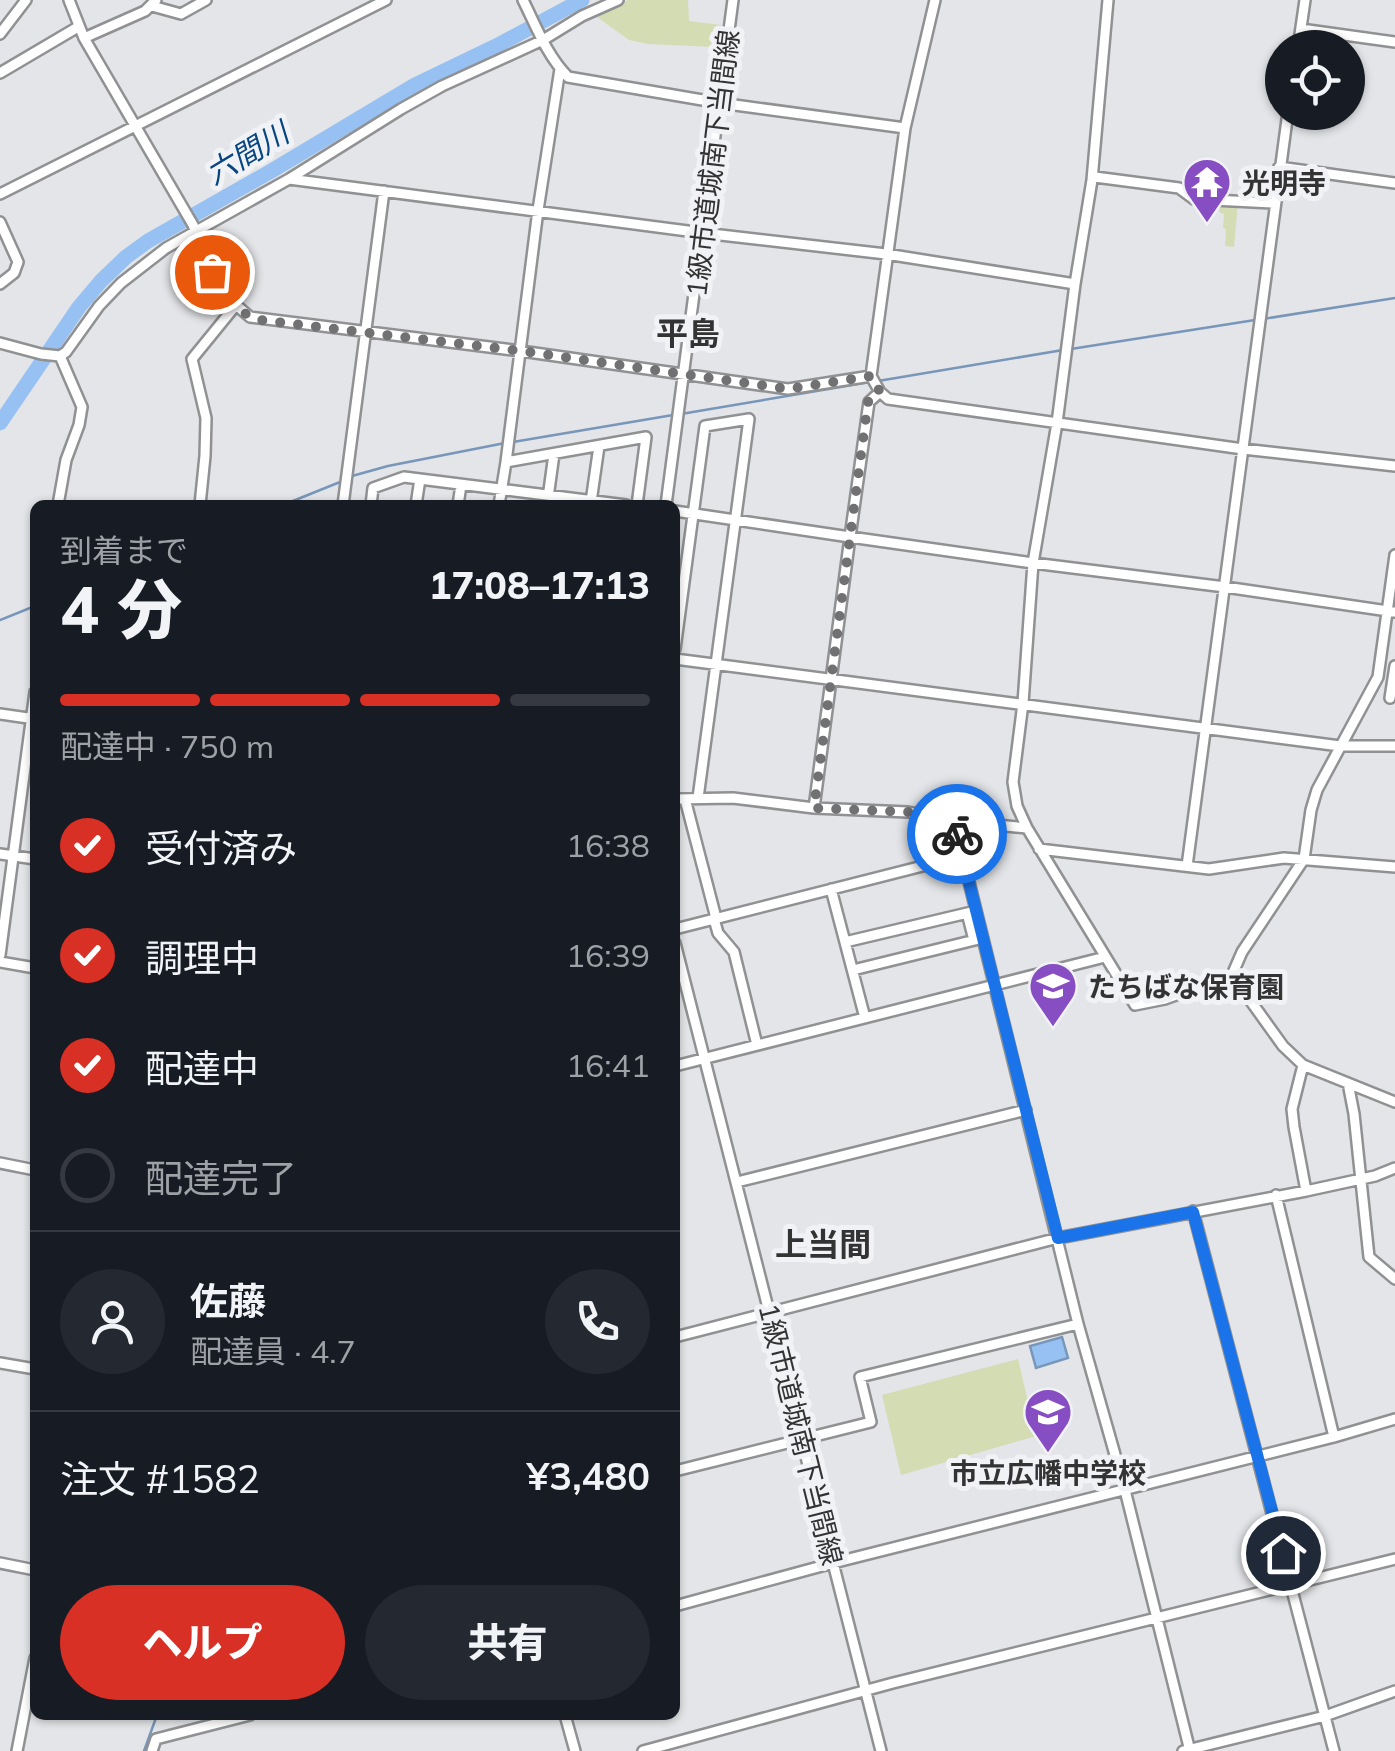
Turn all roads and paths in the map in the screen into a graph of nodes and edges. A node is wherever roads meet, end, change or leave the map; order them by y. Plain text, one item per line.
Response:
1 (26, 0) edge
2 (69, 0) edge
3 (206, 0) edge
4 (386, 0) edge
5 (523, 0) edge
6 (618, 0) edge
7 (733, 0) edge
8 (936, 0) edge
9 (1108, 0) edge
10 (1305, 0) edge
11 (154, 3) edge
12 (78, 28) junction
13 (1301, 28) joint
14 (0, 34) edge
15 (84, 38) junction
16 (542, 38) junction
17 (1395, 42) edge
18 (560, 69) junction
19 (0, 73) edge
20 (720, 102) junction
21 (136, 126) junction
22 (905, 128) junction
23 (1285, 130) edge
24 (1279, 167) junction
25 (289, 179) junction
26 (1092, 180) junction
27 (1395, 183) edge
28 (384, 191) junction
29 (0, 194) edge
30 (1274, 203) junction
31 (538, 210) junction
32 (0, 222) edge
33 (194, 228) junction
34 (703, 233) junction
35 (886, 254) junction
36 (0, 284) edge
37 (1075, 284) junction
38 (236, 305) junction
39 (366, 332) junction
40 (0, 343) edge
41 (521, 351) junction
42 (57, 357) junction
43 (685, 373) junction
44 (871, 376) junction
45 (880, 392) junction
46 (1057, 423) junction
47 (599, 446) junction
48 (1243, 449) junction
49 (554, 454) junction
50 (506, 462) junction
51 (1395, 466) edge
52 (420, 478) junction
53 (461, 485) junction
54 (502, 489) junction
55 (59, 500) edge
56 (201, 500) edge
57 (344, 500) edge
58 (373, 500) edge
59 (417, 500) edge
60 (459, 500) edge
61 (501, 500) edge
62 (548, 500) edge
63 (591, 500) edge
64 (639, 500) edge
65 (667, 500) edge
66 (680, 513) edge
67 (693, 514) junction
68 (734, 520) junction
69 (850, 537) junction
70 (1395, 555) edge
71 (1033, 564) junction
72 (1225, 587) junction
73 (680, 612) edge
74 (1391, 612) edge
75 (680, 660) edge
76 (716, 664) junction
77 (1395, 666) edge
78 (831, 679) junction
79 (1390, 698) dead end
80 (1023, 703) junction
81 (0, 714) edge
82 (30, 719) edge
83 (1206, 729) junction
84 (30, 740) edge
85 (1340, 746) junction
86 (1395, 746) edge
87 (698, 798) junction
88 (680, 799) edge
89 (814, 808) junction
90 (954, 821) junction
91 (1027, 828) junction
92 (1039, 848) junction
93 (0, 854) edge
94 (13, 856) junction
95 (962, 856) junction
96 (30, 858) edge
97 (1304, 860) junction
98 (1187, 866) junction
99 (1395, 867) edge
100 (832, 889) junction
101 (972, 912) junction
102 (715, 919) junction
103 (680, 928) edge
104 (978, 939) junction
105 (845, 942) junction
106 (1105, 957) junction
107 (0, 959) edge
108 (680, 963) edge
109 (30, 967) edge
110 (852, 970) junction
111 (1232, 975) junction
112 (995, 985) junction
113 (865, 1018) junction
114 (757, 1046) junction
115 (704, 1059) junction
116 (680, 1065) edge
117 (1303, 1065) junction
118 (1348, 1082) junction
119 (1395, 1102) edge
120 (1026, 1110) junction
121 (0, 1163) edge
122 (1395, 1168) edge
123 (30, 1169) edge
124 (1360, 1179) junction
125 (736, 1182) junction
126 (1306, 1191) junction
127 (1276, 1195) junction
128 (1193, 1212) junction
129 (1058, 1238) junction
130 (1395, 1279) edge
131 (770, 1312) junction
132 (1078, 1324) junction
133 (680, 1335) edge
134 (0, 1363) edge
135 (30, 1369) edge
136 (1395, 1419) edge
137 (1334, 1438) junction
138 (802, 1439) junction
139 (1257, 1457) junction
140 (680, 1470) edge
141 (1125, 1490) junction
142 (1395, 1560) edge
143 (0, 1563) edge
144 (833, 1563) junction
145 (30, 1569) edge
146 (1292, 1585) junction
147 (680, 1605) edge
148 (1157, 1620) junction
149 (30, 1684) edge
150 (866, 1692) junction
151 (1395, 1692) edge
152 (1325, 1716) junction
153 (230, 1720) edge
154 (566, 1720) edge
155 (1188, 1750) edge
156 (17, 1751) edge
157 (152, 1751) edge
158 (575, 1751) edge
159 (643, 1751) edge
160 (881, 1751) edge
161 (1334, 1751) edge

1 - 14 street
2 - 12 street
3 - 11 street
4 - 21 street
5 - 16 street
6 - 16 street
7 - 20 street, 1級市道城南下当間線
8 - 22 street
9 - 26 street
10 - 13 street
11 - 15 street
12 - 15 street
12 - 19 street
13 - 17 street
15 - 21 street
16 - 18 street
16 - 25 street
18 - 20 street
18 - 31 street
20 - 22 street
20 - 34 street, 1級市道城南下当間線
21 - 29 street
21 - 33 street
22 - 35 street
23 - 24 street
24 - 27 street
24 - 30 street
25 - 28 street
25 - 33 street
26 - 30 street
26 - 37 street
28 - 31 street
28 - 39 street
30 - 48 street
31 - 34 street
31 - 41 street
32 - 36 street
33 - 38 street
33 - 42 street
34 - 35 street
34 - 43 street, 1級市道城南下当間線
35 - 37 street
35 - 44 street
37 - 46 street
38 - 39 street
38 - 56 street
39 - 41 street
39 - 57 street
40 - 42 street
41 - 43 street
41 - 50 street
42 - 55 street
43 - 44 street
43 - 65 street, 1級市道城南下当間線
44 - 45 street
45 - 46 street
45 - 69 street
46 - 48 street
46 - 71 street
47 - 49 street
47 - 63 street
47 - 64 street
48 - 51 street
48 - 72 street
49 - 50 street
49 - 62 street
50 - 54 street
52 - 53 street
52 - 58 street
52 - 59 street
53 - 54 street
53 - 60 street
54 - 61 street
54 - 62 street
66 - 67 street
67 - 68 street
67 - 68 street
67 - 73 street
68 - 69 street
68 - 76 street
69 - 71 street
69 - 78 street
70 - 74 street
71 - 72 street
71 - 80 street
72 - 74 street
72 - 83 street
74 - 85 street
75 - 76 street
76 - 78 street
76 - 87 street
77 - 79 street
78 - 80 street
78 - 89 street
80 - 83 street
80 - 91 street
81 - 82 street
83 - 85 street
83 - 98 street
84 - 94 street
85 - 86 street
85 - 97 street
87 - 88 street
87 - 89 street
88 - 102 street
89 - 90 street
90 - 91 street
90 - 95 street
91 - 92 street
92 - 98 street
92 - 106 street
93 - 94 street
94 - 96 street
94 - 107 street
95 - 100 street
95 - 101 street
97 - 98 street
97 - 99 street
97 - 111 street
100 - 102 street
100 - 105 street
101 - 104 street
101 - 105 street
102 - 103 street
102 - 114 street
104 - 110 street
104 - 112 street
105 - 110 street
106 - 111 street
106 - 112 street
107 - 109 street
108 - 115 street, 1級市道城南下当間線
110 - 113 street
111 - 117 street
112 - 113 street
112 - 120 street
113 - 114 street
114 - 115 street
115 - 116 street
115 - 125 street, 1級市道城南下当間線
117 - 118 street
117 - 126 street
118 - 119 street
118 - 124 street
120 - 125 street
120 - 129 street
121 - 123 street
122 - 124 street
124 - 126 street
124 - 130 street
125 - 131 street, 1級市道城南下当間線
126 - 127 street
127 - 128 street
127 - 137 street
128 - 129 street
128 - 139 street
129 - 131 street
129 - 132 street
131 - 133 street
131 - 138 street, 1級市道城南下当間線
132 - 138 street
132 - 141 street
134 - 135 street
136 - 137 street
137 - 139 street
138 - 140 street
138 - 144 street, 1級市道城南下当間線
139 - 141 street
139 - 146 street
141 - 144 street
141 - 148 street
142 - 146 street
143 - 145 street
144 - 147 street
144 - 150 street, 1級市道城南下当間線
146 - 148 street
146 - 152 street
148 - 150 street
148 - 155 street
149 - 156 street
150 - 159 street
150 - 160 street, 1級市道城南下当間線
151 - 152 street
152 - 155 street
152 - 161 street
153 - 157 street
154 - 158 street

